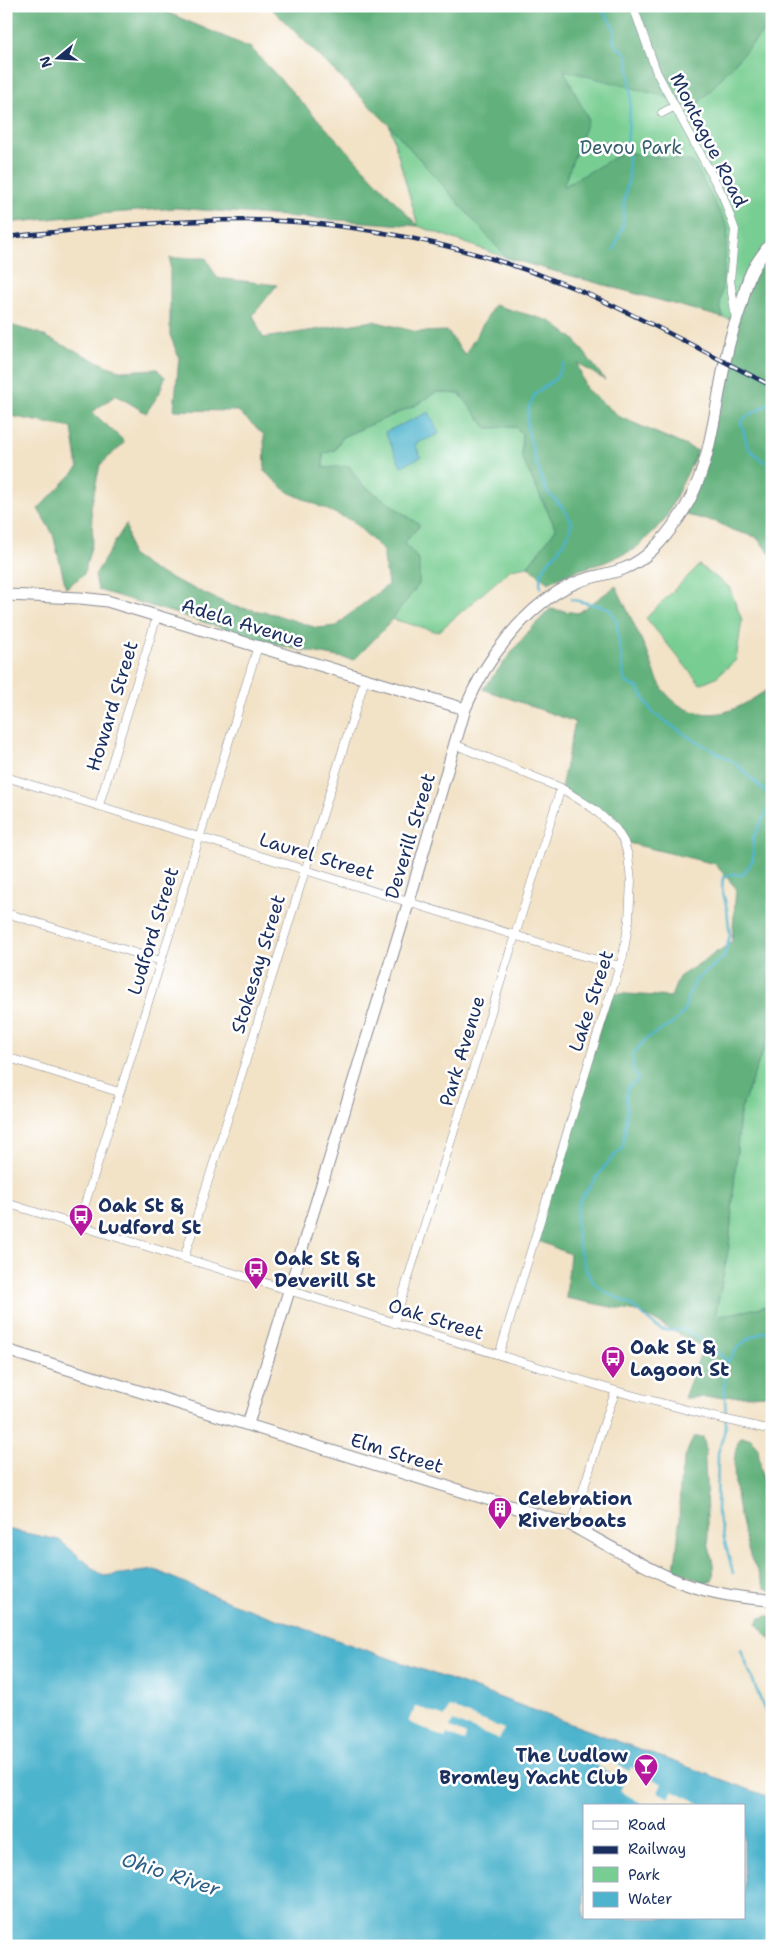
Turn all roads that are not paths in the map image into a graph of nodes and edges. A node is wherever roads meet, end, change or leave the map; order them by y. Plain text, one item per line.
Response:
1 (632, 6) edge
2 (675, 106) junction
3 (662, 113) dead end
4 (772, 241) edge
5 (736, 321) junction
6 (6, 595) edge
7 (157, 616) junction
8 (258, 646) junction
9 (365, 679) junction
10 (466, 708) junction
11 (456, 745) junction
12 (6, 777) edge
13 (561, 788) junction
14 (99, 805) junction
15 (199, 837) junction
16 (305, 870) junction
17 (409, 901) junction
18 (6, 913) edge
19 (516, 934) junction
20 (161, 961) junction
21 (620, 966) junction
22 (6, 1057) edge
23 (120, 1092) junction
24 (6, 1204) edge
25 (78, 1226) junction
26 (184, 1258) junction
27 (288, 1290) junction
28 (394, 1323) junction
29 (6, 1350) edge
30 (499, 1355) junction
31 (616, 1391) junction
32 (248, 1424) junction
33 (772, 1430) edge
34 (571, 1525) junction
35 (772, 1600) edge

1 - 2 street, Montague Road
2 - 3 street
2 - 5 street, Montague Road
4 - 5 main road, Deverill Street
5 - 10 main road, Deverill Street
6 - 7 main road, Adela Avenue
7 - 8 main road, Adela Avenue
7 - 14 street, Howard Street
8 - 9 main road, Adela Avenue
8 - 15 street, Ludford Street
9 - 10 main road, Adela Avenue
9 - 16 street, Stokesay Street
10 - 11 main road, Deverill Street
11 - 13 street, Lake Street
11 - 17 main road, Deverill Street
12 - 14 street, Laurel Street
13 - 19 street, Park Avenue
13 - 21 street, Lake Street
14 - 15 street, Laurel Street
15 - 16 street, Laurel Street
15 - 20 street, Ludford Street
16 - 17 street, Laurel Street
16 - 26 street, Stokesay Street
17 - 19 street, Laurel Street
17 - 27 main road, Deverill Street
18 - 20 street
19 - 21 street, Laurel Street
19 - 28 street, Park Avenue
20 - 23 street, Ludford Street
21 - 30 street, Lake Street
22 - 23 street
23 - 25 street, Ludford Street
24 - 25 street, Oak Street
25 - 26 street, Oak Street
26 - 27 street, Oak Street
27 - 28 street, Oak Street
27 - 32 main road, Deverill Street
28 - 30 street, Oak Street
29 - 32 main road, Elm Street
30 - 31 street, Oak Street
31 - 33 street, Oak Street
31 - 34 street
32 - 34 main road, Elm Street
34 - 35 main road, Elm Street

